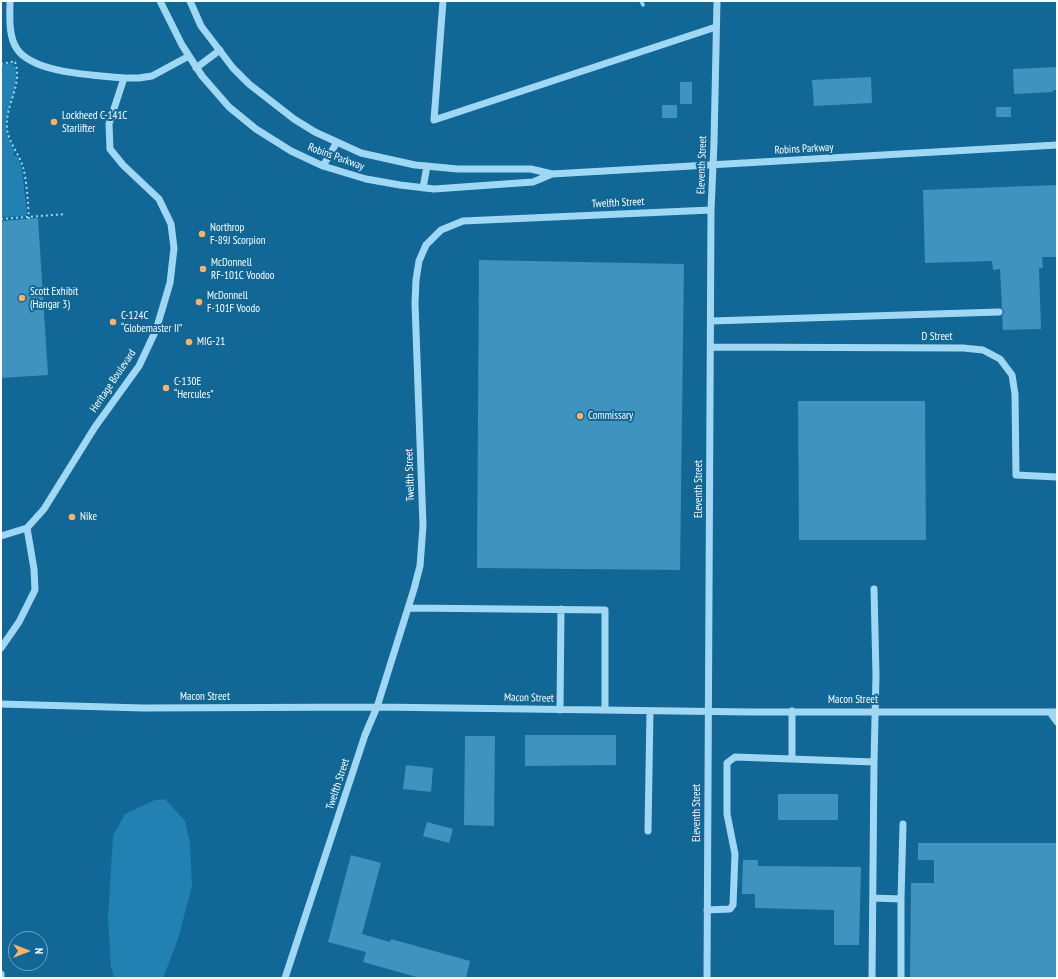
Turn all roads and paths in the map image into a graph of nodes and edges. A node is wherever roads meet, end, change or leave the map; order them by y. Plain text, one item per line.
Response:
1 (10, 1) edge
2 (160, 1) edge
3 (190, 1) edge
4 (443, 1) edge
5 (717, 1) edge
6 (716, 27) junction
7 (220, 50) junction
8 (189, 56) junction
9 (19, 61) dead end
10 (15, 62) junction
11 (1, 64) edge
12 (196, 68) junction
13 (124, 78) junction
14 (337, 142) junction
15 (1057, 145) edge
16 (713, 165) junction
17 (323, 166) junction
18 (427, 166) junction
19 (552, 174) junction
20 (423, 188) junction
21 (712, 210) junction
22 (66, 214) dead end
23 (29, 218) junction
24 (1, 219) edge
25 (999, 312) dead end
26 (711, 321) junction
27 (711, 347) junction
28 (1057, 477) edge
29 (27, 528) junction
30 (1, 536) edge
31 (874, 589) dead end
32 (408, 608) junction
33 (561, 609) junction
34 (1, 648) edge
35 (1, 704) edge
36 (377, 707) junction
37 (560, 710) junction
38 (605, 710) junction
39 (650, 711) junction
40 (709, 711) junction
41 (792, 711) junction
42 (874, 711) junction
43 (1054, 712) edge
44 (1057, 722) edge
45 (792, 759) junction
46 (874, 762) junction
47 (903, 824) dead end
48 (648, 831) dead end
49 (873, 898) junction
50 (901, 899) junction
51 (707, 910) junction
52 (1, 974) edge
53 (1, 978) edge
54 (285, 978) edge
55 (707, 978) edge
56 (872, 978) edge
57 (901, 978) edge

1 - 13 street
2 - 8 street, Robins Parkway
3 - 7 street, Robins Parkway
4 - 6 street
5 - 6 street, Eleventh Street
6 - 16 street, Eleventh Street
7 - 12 street
7 - 14 street, Robins Parkway
8 - 12 street, Robins Parkway
8 - 13 street
9 - 10 path
10 - 11 path
10 - 23 path
12 - 17 street, Robins Parkway
13 - 29 street, Heritage Boulevard
14 - 17 street
14 - 18 street, Robins Parkway
15 - 16 street, Robins Parkway
16 - 19 street, Robins Parkway
16 - 21 street, Eleventh Street
17 - 20 street, Robins Parkway
18 - 19 street, Robins Parkway
18 - 20 street
19 - 20 street, Robins Parkway
21 - 26 street, Eleventh Street
21 - 32 street, Twelfth Street
22 - 23 path
23 - 24 path
25 - 26 street
26 - 27 street, Eleventh Street
27 - 28 street, D Street
27 - 40 street, Eleventh Street
29 - 30 street
29 - 34 street
31 - 42 street
32 - 33 street
32 - 36 street, Twelfth Street
33 - 37 street
33 - 38 street
35 - 36 street, Macon Street
36 - 37 street, Macon Street
36 - 54 street, Twelfth Street
37 - 38 street, Macon Street
38 - 39 street, Macon Street
39 - 40 street, Macon Street
39 - 48 street
40 - 41 street, Macon Street
40 - 51 street, Eleventh Street
41 - 42 street, Macon Street
41 - 45 street
42 - 43 street, Macon Street
42 - 46 street
43 - 44 street
45 - 46 street
45 - 51 street
46 - 49 street
47 - 50 street
49 - 50 street
49 - 56 street
50 - 57 street
51 - 55 street, Eleventh Street
52 - 53 street

